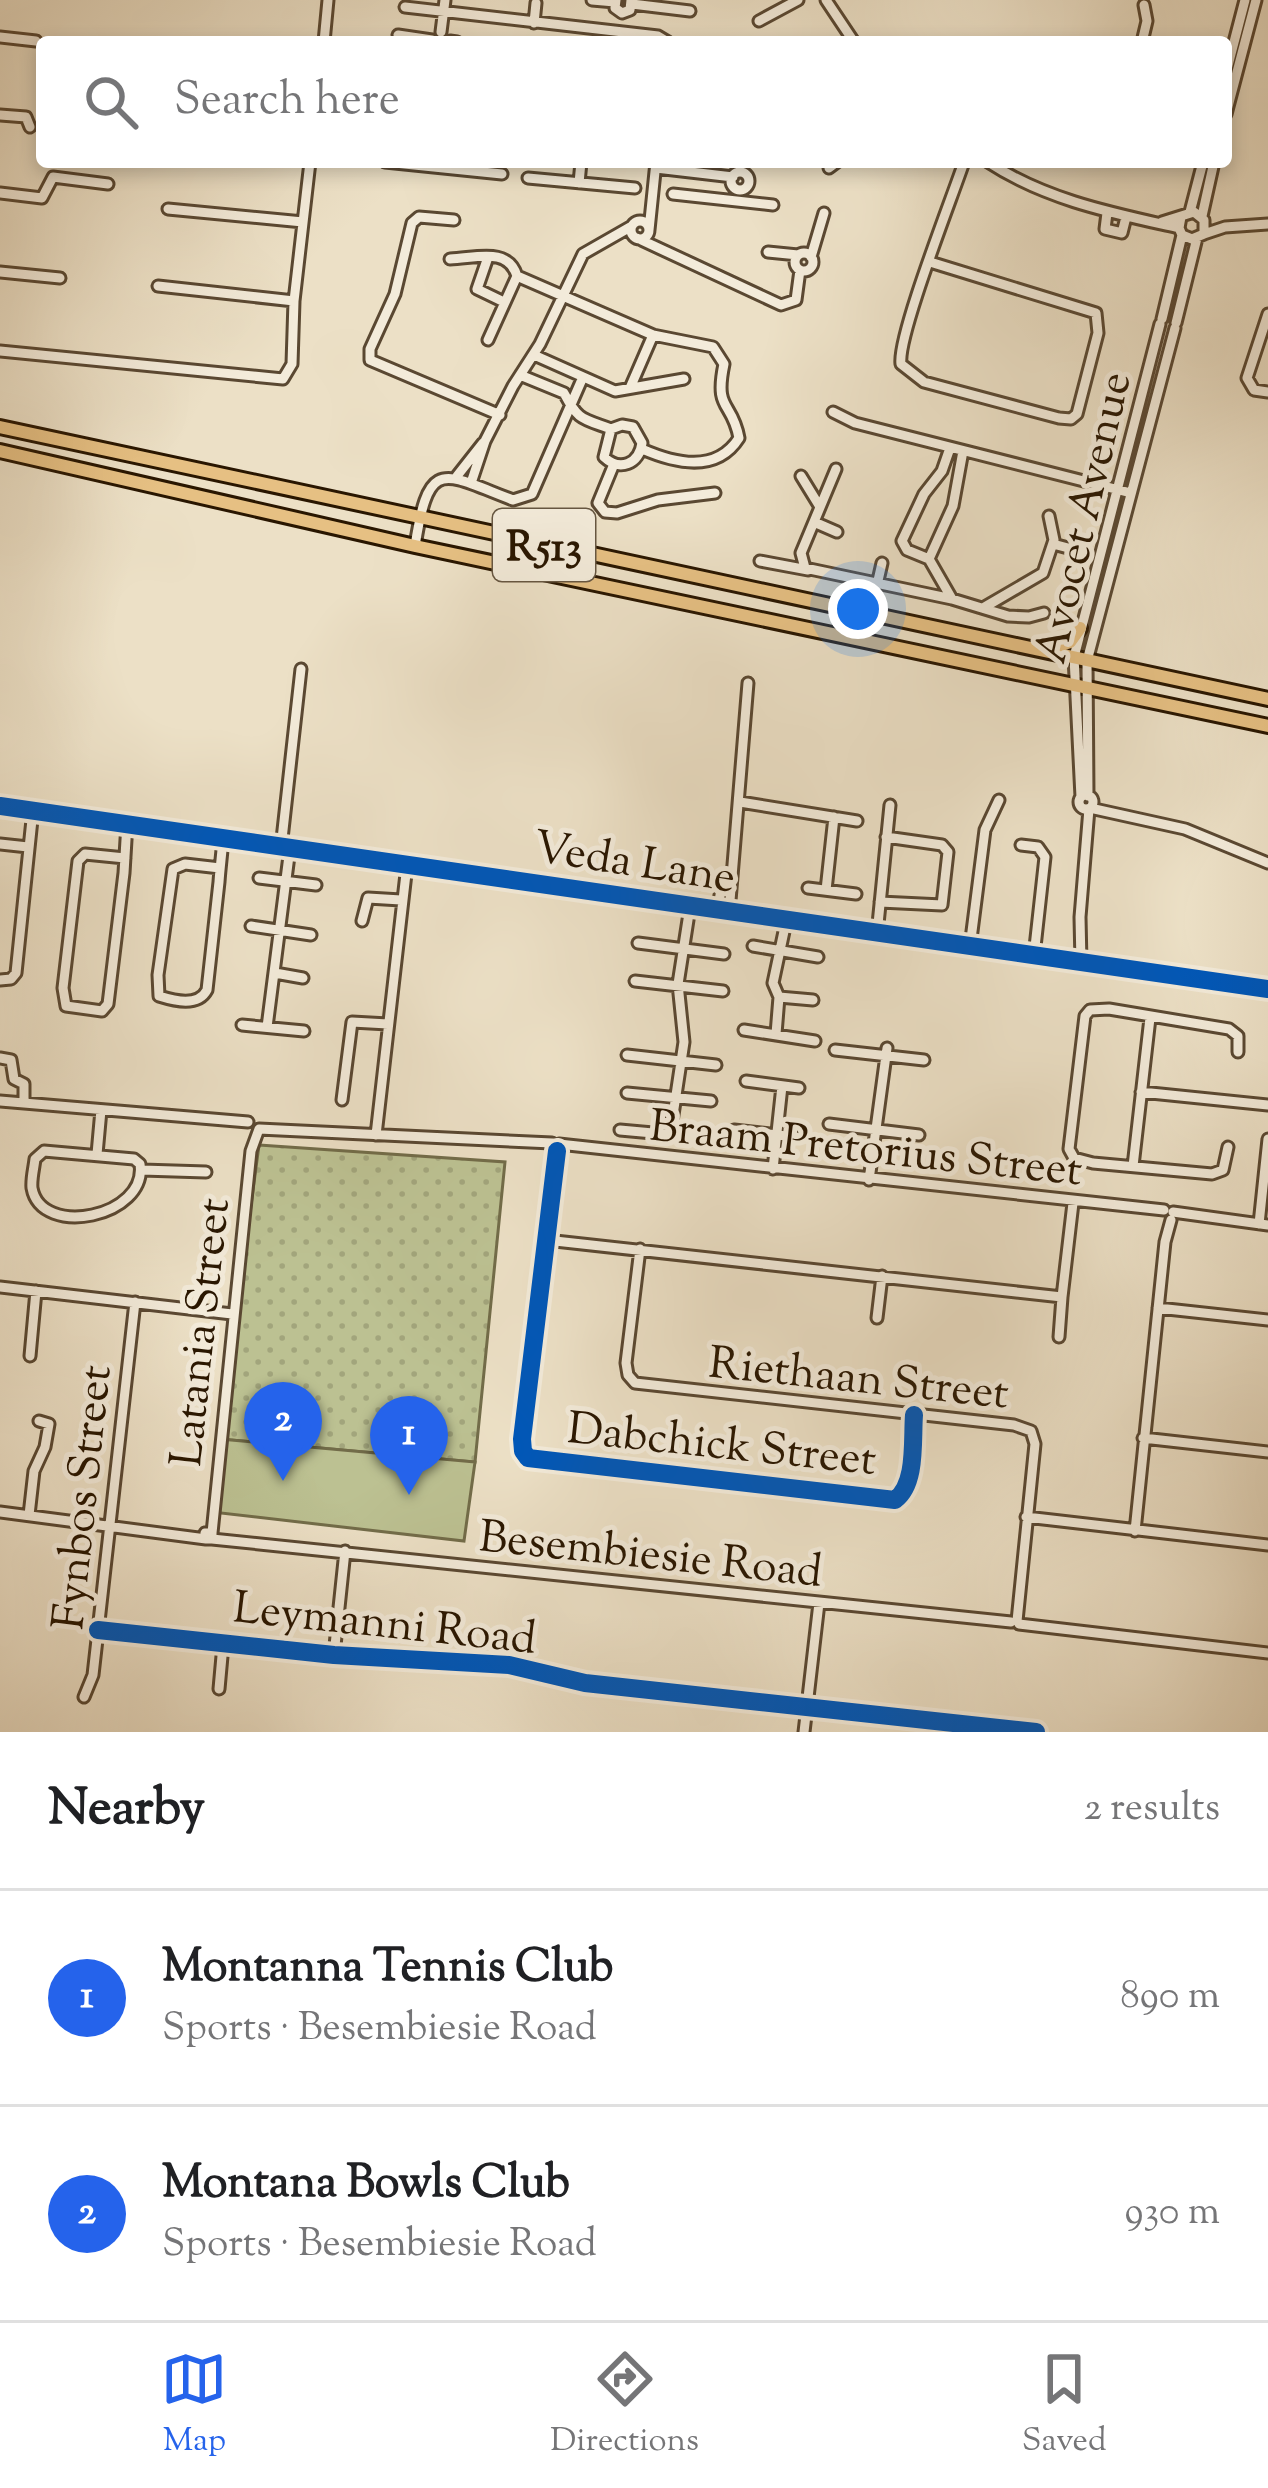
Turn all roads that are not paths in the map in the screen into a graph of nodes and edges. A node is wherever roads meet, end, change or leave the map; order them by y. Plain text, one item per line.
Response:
1 (328, 0) edge
2 (445, 0) edge
3 (592, 0) edge
4 (798, 0) edge
5 (826, 0) edge
6 (1245, 0) edge
7 (1256, 0) edge
8 (536, 1) edge
9 (615, 1) edge
10 (1144, 5) dead end
11 (628, 6) edge
12 (405, 7) dead end
13 (690, 10) dead end
14 (444, 13) junction
15 (759, 21) dead end
16 (534, 22) junction
17 (398, 35) dead end
18 (325, 36) edge
19 (410, 36) edge
20 (436, 36) edge
21 (613, 36) edge
22 (619, 36) edge
23 (850, 36) edge
24 (1143, 36) edge
25 (0, 37) edge
26 (35, 40) dead end
27 (1232, 50) edge
28 (1232, 91) edge
29 (0, 115) edge
30 (30, 127) dead end
31 (309, 168) edge
32 (462, 168) edge
33 (580, 168) edge
34 (656, 168) edge
35 (705, 168) edge
36 (962, 168) edge
37 (999, 168) edge
38 (1202, 168) edge
39 (1212, 168) edge
40 (738, 170) edge
41 (502, 174) dead end
42 (528, 178) dead end
43 (579, 183) junction
44 (108, 184) dead end
45 (635, 188) dead end
46 (0, 193) edge
47 (673, 194) dead end
48 (739, 196) junction
49 (773, 205) dead end
50 (168, 209) dead end
51 (824, 213) dead end
52 (1107, 213) junction
53 (1126, 217) junction
54 (454, 220) dead end
55 (1190, 221) junction
56 (303, 222) junction
57 (1268, 224) edge
58 (1225, 227) junction
59 (640, 231) junction
60 (1201, 236) junction
61 (768, 252) dead end
62 (798, 255) junction
63 (811, 257) junction
64 (450, 259) dead end
65 (487, 260) junction
66 (930, 262) junction
67 (800, 270) junction
68 (0, 272) edge
69 (517, 276) junction
70 (60, 278) dead end
71 (158, 286) dead end
72 (562, 296) junction
73 (294, 301) junction
74 (504, 302) junction
75 (1268, 314) edge
76 (653, 335) junction
77 (488, 340) dead end
78 (0, 351) edge
79 (534, 355) junction
80 (520, 375) junction
81 (583, 377) junction
82 (684, 379) dead end
83 (630, 388) junction
84 (1268, 392) edge
85 (570, 406) junction
86 (833, 412) dead end
87 (500, 415) junction
88 (0, 428) edge
89 (611, 430) junction
90 (485, 441) junction
91 (950, 448) junction
92 (642, 449) junction
93 (0, 451) edge
94 (963, 451) junction
95 (614, 464) junction
96 (836, 470) dead end
97 (458, 476) junction
98 (801, 476) dead end
99 (471, 483) junction
100 (1115, 490) junction
101 (716, 493) dead end
102 (1131, 493) junction
103 (820, 507) junction
104 (1049, 516) dead end
105 (419, 518) junction
106 (814, 522) junction
107 (837, 532) dead end
108 (1053, 544) junction
109 (415, 546) junction
110 (1087, 553) dead end
111 (929, 559) junction
112 (760, 560) dead end
113 (882, 563) dead end
114 (811, 571) junction
115 (942, 578) junction
116 (877, 585) junction
117 (932, 595) junction
118 (952, 599) junction
119 (983, 608) junction
120 (1044, 613) dead end
121 (1079, 628) junction
122 (1033, 650) junction
123 (1080, 659) junction
124 (301, 669) dead end
125 (748, 683) dead end
126 (1080, 687) junction
127 (1268, 699) edge
128 (1268, 726) edge
129 (999, 800) dead end
130 (740, 802) junction
131 (890, 805) dead end
132 (1087, 805) junction
133 (0, 806) edge
134 (33, 810) junction
135 (834, 818) junction
136 (857, 821) dead end
137 (127, 823) junction
138 (886, 837) junction
139 (223, 838) junction
140 (0, 844) edge
141 (1021, 845) dead end
142 (28, 847) junction
143 (285, 848) junction
144 (125, 858) junction
145 (1268, 863) edge
146 (406, 865) junction
147 (220, 868) junction
148 (259, 878) dead end
149 (286, 881) junction
150 (316, 885) dead end
151 (808, 888) dead end
152 (826, 890) junction
153 (856, 894) dead end
154 (401, 900) junction
155 (880, 902) junction
156 (690, 907) junction
157 (723, 912) junction
158 (362, 921) dead end
159 (786, 922) junction
160 (251, 926) dead end
161 (281, 930) junction
162 (311, 934) dead end
163 (877, 934) junction
164 (638, 943) dead end
165 (753, 946) dead end
166 (970, 947) junction
167 (685, 948) junction
168 (780, 951) junction
169 (724, 954) dead end
170 (1034, 956) junction
171 (818, 957) dead end
172 (1081, 963) junction
173 (275, 973) junction
174 (303, 978) dead end
175 (0, 980) edge
176 (635, 981) dead end
177 (678, 984) junction
178 (1265, 990) edge
179 (723, 991) dead end
180 (779, 997) junction
181 (813, 1000) dead end
182 (1150, 1018) junction
183 (242, 1024) dead end
184 (388, 1024) junction
185 (267, 1027) junction
186 (744, 1030) dead end
187 (304, 1031) dead end
188 (776, 1034) junction
189 (815, 1041) dead end
190 (836, 1050) dead end
191 (887, 1052) junction
192 (1238, 1052) dead end
193 (627, 1055) dead end
194 (0, 1058) edge
195 (924, 1060) dead end
196 (681, 1061) junction
197 (716, 1065) dead end
198 (746, 1081) dead end
199 (782, 1086) junction
200 (799, 1088) dead end
201 (1141, 1092) junction
202 (627, 1093) dead end
203 (675, 1099) junction
204 (24, 1100) junction
205 (342, 1100) dead end
206 (0, 1101) edge
207 (711, 1101) dead end
208 (1268, 1105) edge
209 (101, 1110) junction
210 (829, 1124) dead end
211 (253, 1128) junction
212 (620, 1130) dead end
213 (734, 1130) dead end
214 (877, 1130) junction
215 (376, 1135) junction
216 (777, 1135) junction
217 (919, 1135) dead end
218 (670, 1136) junction
219 (796, 1137) dead end
220 (708, 1138) dead end
221 (1268, 1139) edge
222 (555, 1148) junction
223 (1228, 1148) dead end
224 (97, 1154) junction
225 (1133, 1166) junction
226 (773, 1169) junction
227 (142, 1170) junction
228 (206, 1172) dead end
229 (869, 1180) junction
230 (1073, 1203) junction
231 (1170, 1216) junction
232 (1263, 1225) edge
233 (546, 1240) junction
234 (640, 1250) junction
235 (882, 1276) junction
236 (0, 1287) edge
237 (36, 1291) junction
238 (1062, 1297) junction
239 (135, 1302) junction
240 (1158, 1308) junction
241 (232, 1314) junction
242 (877, 1318) dead end
243 (1268, 1320) edge
244 (1059, 1337) dead end
245 (30, 1356) dead end
246 (914, 1414) junction
247 (39, 1421) dead end
248 (1142, 1438) junction
249 (1268, 1452) edge
250 (0, 1512) edge
251 (29, 1515) junction
252 (1026, 1517) junction
253 (111, 1525) junction
254 (1135, 1531) junction
255 (207, 1535) junction
256 (1268, 1545) edge
257 (345, 1550) junction
258 (819, 1604) junction
259 (1015, 1622) junction
260 (98, 1630) junction
261 (223, 1645) junction
262 (1268, 1653) edge
263 (334, 1655) junction
264 (219, 1689) dead end
265 (84, 1696) dead end
266 (807, 1706) junction
267 (804, 1732) edge
268 (1036, 1732) edge

1 - 18 street
2 - 14 street
3 - 9 street
4 - 15 street
5 - 23 street
6 - 27 street
7 - 28 street
8 - 16 street
9 - 11 street
10 - 24 street
11 - 13 street
11 - 22 street
12 - 14 street
14 - 16 street
14 - 20 street
16 - 21 street
17 - 19 street
25 - 26 street
29 - 30 street
31 - 56 street
32 - 41 street
33 - 43 street
34 - 59 street
35 - 40 street
36 - 66 street
37 - 52 street
38 - 55 street, Avocet Avenue
39 - 55 street, Avocet Avenue
40 - 48 street
42 - 43 street
43 - 45 street
44 - 46 street
47 - 48 street
48 - 49 street
50 - 56 street
51 - 63 street
52 - 53 street
52 - 53 street
53 - 55 street
54 - 87 street
55 - 58 street
55 - 60 street, Avocet Avenue
55 - 60 street
55 - 100 street, Avocet Avenue
56 - 73 street
57 - 58 street
58 - 60 street
59 - 67 street
59 - 72 street
60 - 102 street, Avocet Avenue
61 - 62 street
62 - 63 street
62 - 67 street
63 - 67 street
64 - 65 street
65 - 69 street
65 - 74 street
66 - 66 street
68 - 70 street
69 - 72 street
69 - 74 street
71 - 73 street
72 - 76 street
72 - 79 street
73 - 78 street
74 - 77 street
75 - 84 street
76 - 83 street
76 - 92 street
79 - 80 street
79 - 81 street
80 - 85 street
80 - 87 street
81 - 83 street
81 - 85 street
82 - 83 street
85 - 89 street
85 - 99 street
86 - 91 street
87 - 90 street
88 - 105 main road, R513
89 - 92 street
89 - 95 street
90 - 97 street
90 - 99 street
91 - 94 street
91 - 111 street
92 - 95 street
93 - 109 main road, R513
94 - 100 street
94 - 111 street
95 - 101 street
96 - 103 street
97 - 99 street
97 - 105 street
98 - 103 street
100 - 102 street
100 - 121 street, Avocet Avenue
102 - 123 street, Avocet Avenue
103 - 106 street
104 - 108 street
105 - 109 street
105 - 122 main road, R513
106 - 107 street
106 - 114 street
108 - 110 street
108 - 119 street
109 - 126 main road, R513
111 - 115 street
112 - 114 street
113 - 116 street
114 - 116 street
115 - 117 street
115 - 118 street
116 - 117 street
117 - 118 street
118 - 119 street
119 - 120 street
121 - 122 main road
121 - 123 street, Avocet Avenue
122 - 123 main road, R513
123 - 126 street, Avocet Avenue
123 - 127 main road, R513
124 - 143 street
125 - 130 street
126 - 128 main road, R513
126 - 132 street, Avocet Avenue
129 - 166 street
130 - 135 street
130 - 157 street
131 - 138 street
132 - 145 street
132 - 172 street, Avocet Avenue
133 - 134 street, Veda Lane
134 - 137 street, Veda Lane
134 - 142 street
135 - 136 street
135 - 152 street
137 - 139 street, Veda Lane
137 - 144 street
138 - 155 street
138 - 155 street
139 - 143 street, Veda Lane
139 - 147 street
140 - 142 street
141 - 170 street
142 - 175 street
143 - 146 street, Veda Lane
143 - 149 street
144 - 144 street
146 - 154 street
146 - 156 street, Veda Lane
147 - 147 street
148 - 149 street
149 - 150 street
149 - 161 street
151 - 152 street
152 - 153 street
154 - 158 street
154 - 184 street
155 - 163 street
156 - 157 street, Veda Lane
156 - 167 street
157 - 159 street, Veda Lane
159 - 163 street, Veda Lane
159 - 168 street
160 - 161 street
161 - 162 street
161 - 173 street
163 - 166 street, Veda Lane
164 - 167 street
165 - 168 street
166 - 170 street, Veda Lane
167 - 169 street
167 - 177 street
168 - 171 street
168 - 180 street
170 - 172 street, Veda Lane
172 - 178 street, Veda Lane
173 - 174 street
173 - 185 street
176 - 177 street
177 - 179 street
177 - 196 street
180 - 181 street
180 - 188 street
182 - 192 street
182 - 201 street
182 - 225 street
183 - 185 street
184 - 205 street
184 - 215 street
185 - 187 street
186 - 188 street
188 - 189 street
190 - 191 street
191 - 195 street
191 - 214 street
193 - 196 street
194 - 204 street
196 - 197 street
196 - 203 street
198 - 199 street
199 - 200 street
199 - 216 street
201 - 208 street
201 - 225 street
202 - 203 street
203 - 207 street
203 - 218 street
204 - 206 street, Braam Pretorius Street
204 - 209 street, Braam Pretorius Street
209 - 211 street, Braam Pretorius Street
209 - 224 street
210 - 214 street
211 - 215 street, Braam Pretorius Street
211 - 241 street, Latania Street
212 - 218 street
213 - 216 street
214 - 217 street
214 - 229 street
215 - 222 street, Braam Pretorius Street
216 - 219 street
216 - 226 street
218 - 220 street
221 - 232 street
222 - 226 street, Braam Pretorius Street
222 - 233 street, Dabchick Street
223 - 225 street
224 - 227 street
224 - 227 street
226 - 229 street, Braam Pretorius Street
227 - 228 street
229 - 230 street, Braam Pretorius Street
230 - 231 street, Braam Pretorius Street
230 - 238 street
231 - 232 street, Braam Pretorius Street
231 - 240 street
233 - 234 street
233 - 246 street, Dabchick Street
234 - 235 street
234 - 246 street, Riethaan Street
235 - 238 street
235 - 242 street
236 - 237 street
237 - 239 street
237 - 245 street
238 - 244 street
239 - 241 street
239 - 253 street, Fynbos Street
240 - 243 street
240 - 248 street
241 - 255 street, Latania Street
246 - 252 street, Riethaan Street
247 - 251 street
248 - 249 street
248 - 254 street
250 - 251 street, Besembiesie Road
251 - 253 street, Besembiesie Road
252 - 254 street
252 - 259 street, Riethaan Street
253 - 255 street, Besembiesie Road
253 - 260 street, Fynbos Street
254 - 256 street
255 - 257 street, Besembiesie Road
257 - 258 street, Besembiesie Road
257 - 263 street
258 - 259 street, Besembiesie Road
258 - 266 street
259 - 262 street, Besembiesie Road
260 - 261 street, Leymanni Road
260 - 265 street, Fynbos Street
261 - 263 street, Leymanni Road
261 - 264 street
263 - 266 street, Leymanni Road
266 - 267 street
266 - 268 street, Leymanni Road

